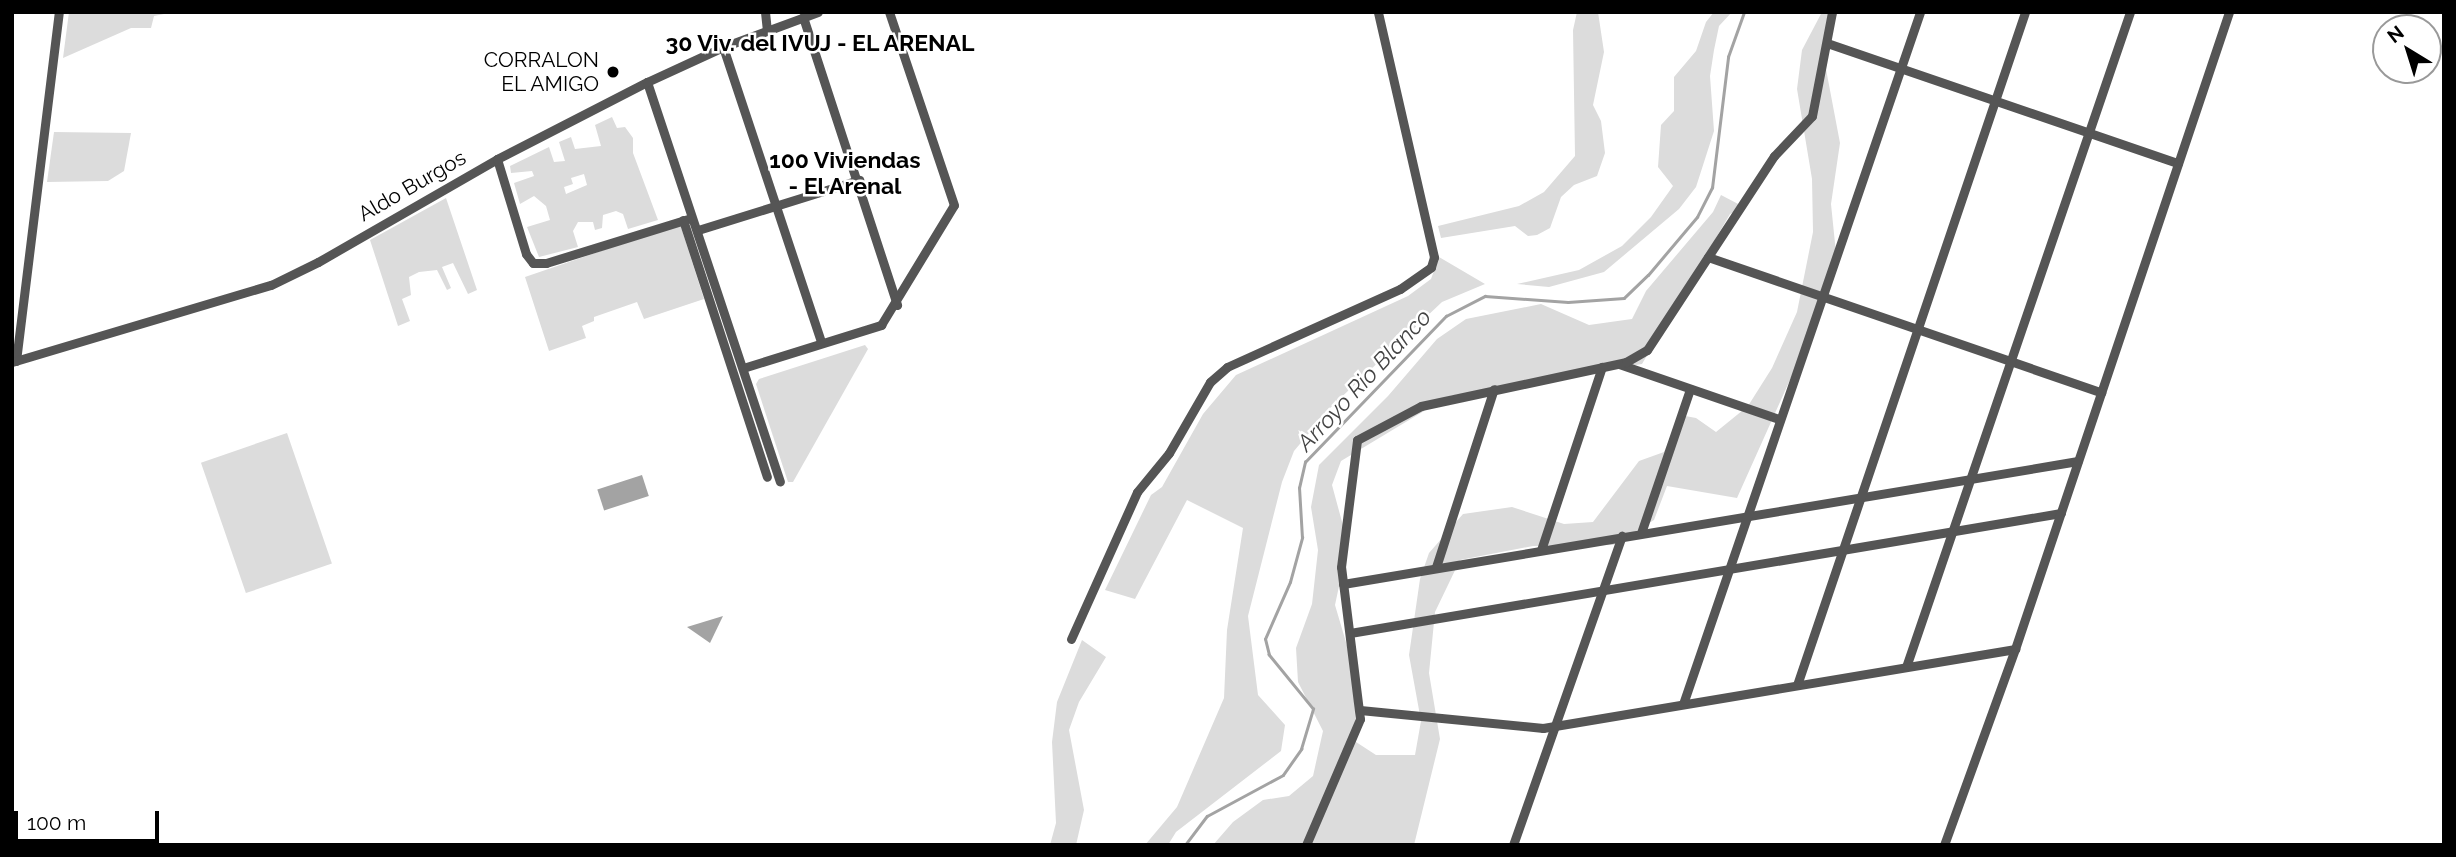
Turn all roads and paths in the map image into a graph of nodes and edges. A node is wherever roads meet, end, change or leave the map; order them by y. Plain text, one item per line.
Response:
1 (59, 12) edge
2 (765, 12) edge
3 (818, 12) edge
4 (889, 12) edge
5 (1378, 12) edge
6 (1832, 12) edge
7 (1920, 12) edge
8 (2025, 12) edge
9 (2130, 12) edge
10 (2229, 12) edge
11 (803, 17) junction
12 (767, 30) junction
13 (1826, 43) junction
14 (723, 47) junction
15 (1900, 68) junction
16 (647, 82) junction
17 (1994, 100) junction
18 (2089, 132) junction
19 (497, 159) junction
20 (2178, 163) junction
21 (859, 180) junction
22 (777, 204) junction
23 (687, 219) junction
24 (698, 230) junction
25 (1708, 257) junction
26 (1821, 296) junction
27 (897, 305) junction
28 (1917, 329) junction
29 (821, 342) junction
30 (2011, 361) junction
31 (14, 362) edge
32 (1618, 364) junction
33 (743, 368) junction
34 (1602, 368) junction
35 (1494, 389) junction
36 (1690, 389) junction
37 (2101, 392) junction
38 (1779, 419) junction
39 (2078, 461) junction
40 (766, 477) dead end
41 (1971, 478) junction
42 (780, 481) dead end
43 (1860, 496) junction
44 (2061, 513) junction
45 (1747, 515) junction
46 (1952, 531) junction
47 (1641, 533) junction
48 (1622, 536) junction
49 (1541, 550) junction
50 (1841, 551) junction
51 (1436, 567) junction
52 (1728, 570) junction
53 (1343, 584) junction
54 (1600, 592) junction
55 (1350, 633) junction
56 (1071, 639) dead end
57 (2015, 649) junction
58 (1906, 667) junction
59 (1797, 685) junction
60 (1683, 704) junction
61 (1360, 710) junction
62 (1554, 726) junction
63 (1306, 845) edge
64 (1513, 845) edge
65 (1944, 845) edge

1 - 31 street
2 - 12 street
3 - 11 street, Aldo Burgos
4 - 27 street
5 - 56 street
6 - 13 street
7 - 15 street
8 - 17 street
9 - 18 street
10 - 20 street
11 - 12 street, Aldo Burgos
11 - 21 street
12 - 14 street, Aldo Burgos
13 - 15 street
13 - 25 street
14 - 16 street, Aldo Burgos
14 - 22 street
15 - 17 street
15 - 26 street
16 - 19 street, Aldo Burgos
16 - 23 street
17 - 18 street
17 - 28 street
18 - 20 street
18 - 30 street
19 - 23 street
19 - 31 street, Aldo Burgos
20 - 37 street
21 - 22 street
21 - 27 street
22 - 24 street
22 - 29 street
23 - 24 street
23 - 40 street
24 - 33 street
25 - 26 street
25 - 32 street
26 - 28 street
26 - 38 street
27 - 29 street
28 - 30 street
28 - 43 street
29 - 33 street
30 - 37 street
30 - 41 street
32 - 34 street
32 - 36 street
33 - 42 street
34 - 35 street
34 - 49 street
35 - 51 street
35 - 53 street
36 - 38 street
36 - 47 street
37 - 39 street
38 - 45 street
39 - 41 street
39 - 44 street
41 - 43 street
41 - 46 street
43 - 45 street
43 - 50 street
44 - 46 street
44 - 57 street
45 - 47 street
45 - 52 street
46 - 50 street
46 - 58 street
47 - 48 street
48 - 49 street
48 - 54 street
49 - 51 street
50 - 52 street
50 - 59 street
51 - 53 street
52 - 54 street
52 - 60 street
53 - 55 street
54 - 55 street
54 - 62 street
55 - 61 street
57 - 58 street
57 - 65 street
58 - 59 street
59 - 60 street
60 - 62 street
61 - 62 street
61 - 63 street
62 - 64 street

